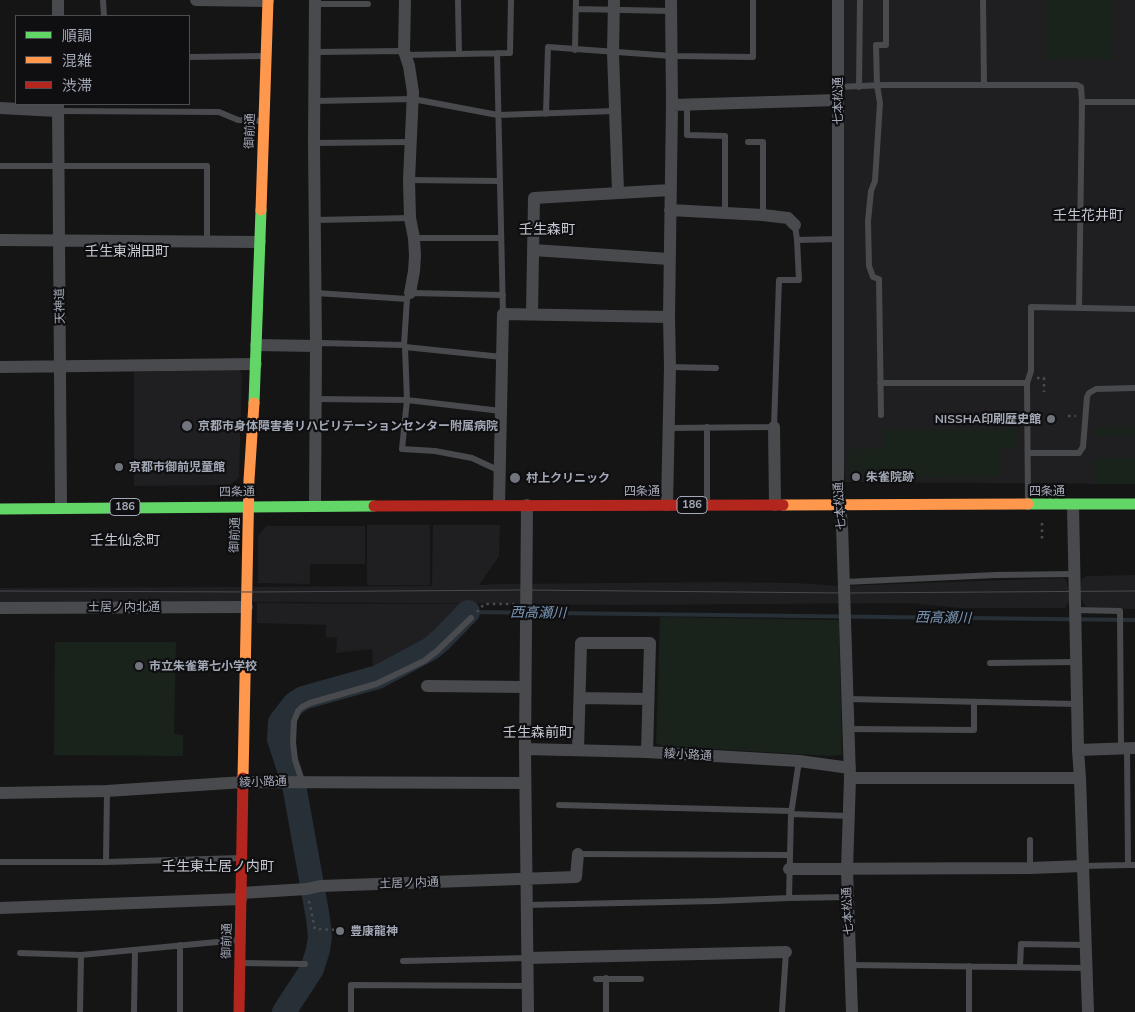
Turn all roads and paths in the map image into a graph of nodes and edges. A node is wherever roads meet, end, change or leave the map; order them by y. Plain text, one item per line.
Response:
1 (58, 0) edge
2 (103, 0) edge
3 (196, 0) edge
4 (405, 0) edge
5 (458, 0) edge
6 (511, 0) edge
7 (576, 0) edge
8 (753, 0) edge
9 (838, 0) edge
10 (860, 0) edge
11 (886, 0) edge
12 (983, 0) edge
13 (268, 1) edge
14 (315, 2) edge
15 (368, 4) dead end
16 (614, 5) edge
17 (671, 6) edge
18 (576, 9) junction
19 (58, 15) edge
20 (104, 15) edge
21 (574, 50) junction
22 (315, 52) junction
23 (404, 53) junction
24 (497, 53) junction
25 (613, 53) junction
26 (459, 54) junction
27 (266, 56) junction
28 (672, 56) junction
29 (190, 57) edge
30 (877, 85) junction
31 (984, 85) junction
32 (859, 87) junction
33 (838, 93) junction
34 (412, 99) junction
35 (314, 101) junction
36 (1082, 102) junction
37 (1135, 102) edge
38 (672, 105) junction
39 (687, 105) junction
40 (58, 107) edge
41 (0, 108) edge
42 (615, 111) junction
43 (546, 114) junction
44 (498, 115) junction
45 (264, 121) junction
46 (409, 142) junction
47 (748, 142) dead end
48 (314, 143) junction
49 (0, 166) edge
50 (59, 166) junction
51 (409, 180) junction
52 (499, 181) junction
53 (670, 190) junction
54 (618, 192) junction
55 (670, 210) junction
56 (725, 212) junction
57 (763, 215) junction
58 (410, 218) junction
59 (316, 220) junction
60 (795, 225) joint
61 (414, 238) junction
62 (501, 238) junction
63 (0, 240) edge
64 (798, 240) junction
65 (838, 240) junction
66 (59, 241) junction
67 (207, 242) junction
68 (260, 242) junction
69 (533, 250) junction
70 (669, 259) junction
71 (316, 293) junction
72 (503, 295) junction
73 (408, 296) junction
74 (1080, 308) junction
75 (1135, 309) edge
76 (504, 314) junction
77 (532, 314) junction
78 (669, 316) junction
79 (256, 344) junction
80 (316, 346) junction
81 (405, 346) junction
82 (502, 357) junction
83 (256, 364) junction
84 (61, 366) junction
85 (670, 367) junction
86 (0, 368) edge
87 (716, 368) dead end
88 (880, 383) junction
89 (1027, 383) junction
90 (1135, 388) edge
91 (316, 399) junction
92 (407, 400) junction
93 (501, 411) junction
94 (880, 415) dead end
95 (707, 427) junction
96 (774, 427) junction
97 (668, 428) junction
98 (1028, 453) junction
99 (500, 471) junction
100 (1028, 504) junction
101 (1073, 504) junction
102 (1135, 504) edge
103 (499, 505) junction
104 (526, 505) junction
105 (666, 505) junction
106 (707, 505) junction
107 (775, 505) junction
108 (841, 505) junction
109 (250, 506) junction
110 (315, 506) junction
111 (61, 508) junction
112 (0, 509) edge
113 (1042, 522) dead end
114 (1042, 539) dead end
115 (1074, 574) junction
116 (844, 582) junction
117 (247, 607) junction
118 (0, 608) edge
119 (480, 609) dead end
120 (523, 609) junction
121 (1075, 610) junction
122 (471, 618) dead end
123 (1076, 662) junction
124 (990, 663) dead end
125 (427, 686) dead end
126 (525, 687) junction
127 (580, 698) junction
128 (648, 699) junction
129 (848, 699) junction
130 (974, 702) junction
131 (1076, 704) junction
132 (848, 728) junction
133 (1128, 748) edge
134 (525, 749) junction
135 (578, 750) junction
136 (1078, 750) junction
137 (647, 752) junction
138 (799, 761) junction
139 (850, 773) junction
140 (1080, 778) junction
141 (302, 781) junction
142 (244, 782) junction
143 (526, 783) junction
144 (107, 792) junction
145 (0, 793) edge
146 (559, 805) dead end
147 (791, 813) junction
148 (848, 816) junction
149 (1030, 840) dead end
150 (578, 854) joint
151 (789, 855) junction
152 (242, 858) junction
153 (0, 862) edge
154 (106, 862) junction
155 (1082, 866) junction
156 (1131, 866) edge
157 (1030, 868) junction
158 (789, 869) junction
159 (847, 870) junction
160 (527, 879) junction
161 (312, 888) junction
162 (241, 896) junction
163 (847, 896) junction
164 (789, 898) junction
165 (527, 905) junction
166 (0, 908) edge
167 (336, 930) dead end
168 (240, 940) junction
169 (180, 945) junction
170 (1085, 945) junction
171 (135, 950) junction
172 (786, 952) joint
173 (20, 953) dead end
174 (81, 955) junction
175 (528, 958) junction
176 (403, 961) dead end
177 (240, 963) junction
178 (305, 964) dead end
179 (851, 965) junction
180 (969, 966) junction
181 (1020, 967) junction
182 (1086, 968) junction
183 (606, 978) junction
184 (596, 979) dead end
185 (641, 979) dead end
186 (528, 986) junction
187 (80, 1012) edge
188 (134, 1012) edge
189 (180, 1012) edge
190 (239, 1012) edge
191 (351, 1012) edge
192 (528, 1012) edge
193 (606, 1012) edge
194 (782, 1012) edge
195 (852, 1012) edge
196 (969, 1012) edge
197 (1088, 1012) edge

1 - 19 street
2 - 20 lane
3 - 13 street
4 - 23 street
5 - 26 lane
6 - 24 lane
7 - 18 lane
8 - 28 lane
9 - 33 street, 七本松通
10 - 32 lane
11 - 30 lane
12 - 31 lane
13 - 27 main road, 御前通
14 - 15 lane
14 - 22 street
16 - 17 lane
16 - 18 lane
16 - 25 street
17 - 28 street
18 - 21 lane
21 - 25 lane
21 - 43 lane
22 - 23 lane
22 - 35 street
23 - 26 lane
23 - 34 street
24 - 26 lane
24 - 44 lane
25 - 28 lane
25 - 42 street
27 - 29 lane
27 - 45 main road, 御前通
28 - 38 street
30 - 31 lane
30 - 32 lane
30 - 88 lane
31 - 36 lane
32 - 33 lane
33 - 39 street
33 - 65 street, 七本松通
34 - 35 lane
34 - 44 lane
34 - 46 street
35 - 48 street
36 - 37 lane
36 - 74 lane
38 - 39 street
38 - 53 street
39 - 56 lane
40 - 41 street
40 - 45 lane
40 - 50 street, 天神道
42 - 43 lane
42 - 54 street
43 - 44 lane
44 - 52 lane
45 - 68 main road, 御前通
46 - 48 lane
46 - 51 street
47 - 57 lane
48 - 59 street
49 - 50 lane
50 - 66 street, 天神道
50 - 67 lane
51 - 52 lane
51 - 58 street
52 - 62 lane
53 - 54 street
53 - 55 street
54 - 69 street
55 - 56 street
55 - 70 street
56 - 57 street
57 - 60 street
58 - 59 lane
58 - 61 street
59 - 71 street
60 - 64 lane
61 - 62 lane
61 - 73 street
62 - 72 lane
63 - 66 street
64 - 65 lane
64 - 96 lane
65 - 108 street, 七本松通
66 - 67 street
66 - 84 street, 天神道
67 - 68 street
68 - 79 main road, 御前通
69 - 70 street
69 - 77 street
70 - 78 street
71 - 73 lane
71 - 80 street
72 - 73 lane
72 - 76 lane
73 - 81 lane
74 - 75 lane
74 - 89 lane
76 - 77 street
76 - 82 street
77 - 78 street
78 - 85 street
79 - 80 street
79 - 83 main road, 御前通
80 - 81 lane
80 - 91 street
81 - 82 lane
81 - 92 lane
82 - 93 street
83 - 84 street
83 - 109 main road, 御前通
84 - 86 street
84 - 111 street, 天神道
85 - 87 lane
85 - 97 street
88 - 89 lane
88 - 94 lane
89 - 98 lane
90 - 98 lane
91 - 92 lane
91 - 110 street
92 - 93 lane
92 - 99 lane
93 - 99 street
95 - 96 lane
95 - 97 lane
95 - 106 lane
96 - 107 street
97 - 105 street
98 - 100 lane
99 - 103 street
100 - 101 main road, 四条通 / 186
100 - 108 main road, 四条通 / 186
101 - 102 main road, 四条通 / 186
101 - 115 street
103 - 104 main road, 四条通 / 186
103 - 110 main road, 四条通 / 186
104 - 105 main road, 四条通 / 186
104 - 120 street
105 - 106 main road, 四条通 / 186
106 - 107 main road, 四条通 / 186
107 - 108 main road, 四条通 / 186
108 - 116 street, 七本松通
109 - 110 main road, 四条通 / 186
109 - 111 main road, 四条通 / 186
109 - 117 main road, 御前通
111 - 112 main road, 四条通 / 186
113 - 114 path
115 - 116 lane
115 - 121 street
116 - 129 street, 七本松通
117 - 118 street, 土居ノ内北通
117 - 142 main road, 御前通
119 - 120 path
120 - 126 street
121 - 123 street
121 - 133 lane
122 - 141 lane
123 - 124 lane
123 - 131 street
125 - 126 street
126 - 134 street
127 - 128 street
127 - 128 street
127 - 135 street
128 - 137 street
129 - 130 lane
129 - 132 street, 七本松通
130 - 131 lane
130 - 132 lane
131 - 136 street
132 - 139 street, 七本松通
133 - 136 street
133 - 156 lane
134 - 135 street, 綾小路通
134 - 143 street
135 - 137 street, 綾小路通
136 - 140 street
137 - 138 street, 綾小路通
138 - 139 street, 綾小路通
138 - 147 lane
139 - 140 street, 綾小路通
139 - 148 street, 七本松通
140 - 155 street
141 - 142 street, 綾小路通
141 - 143 street, 綾小路通
142 - 144 street, 綾小路通
142 - 152 main road, 御前通
143 - 160 street
144 - 145 street, 綾小路通
144 - 154 lane
146 - 147 lane
147 - 148 lane
147 - 151 lane
148 - 159 street, 七本松通
149 - 157 lane
150 - 151 lane
150 - 160 street, 土居ノ内通
151 - 158 lane
152 - 154 lane
152 - 162 main road, 御前通
153 - 154 lane
155 - 156 lane
155 - 157 street
155 - 170 street
157 - 159 street
158 - 159 street
158 - 164 lane
159 - 163 street, 七本松通
160 - 161 street, 土居ノ内通
160 - 165 street
161 - 162 street, 土居ノ内通
161 - 167 path
162 - 166 street, 土居ノ内通
162 - 168 main road, 御前通
163 - 164 lane
163 - 179 street, 七本松通
164 - 165 lane
165 - 175 street
168 - 169 lane
168 - 177 main road, 御前通
169 - 171 lane
169 - 189 lane
170 - 181 lane
170 - 182 street
171 - 174 lane
171 - 188 lane
172 - 175 street
172 - 194 lane
173 - 174 lane
174 - 187 lane
175 - 176 lane
175 - 186 street
177 - 178 lane
177 - 190 main road, 御前通
179 - 180 lane
179 - 195 street, 七本松通
180 - 181 lane
180 - 196 lane
181 - 182 lane
182 - 197 street
183 - 184 lane
183 - 185 lane
183 - 193 lane
186 - 191 lane
186 - 192 street

